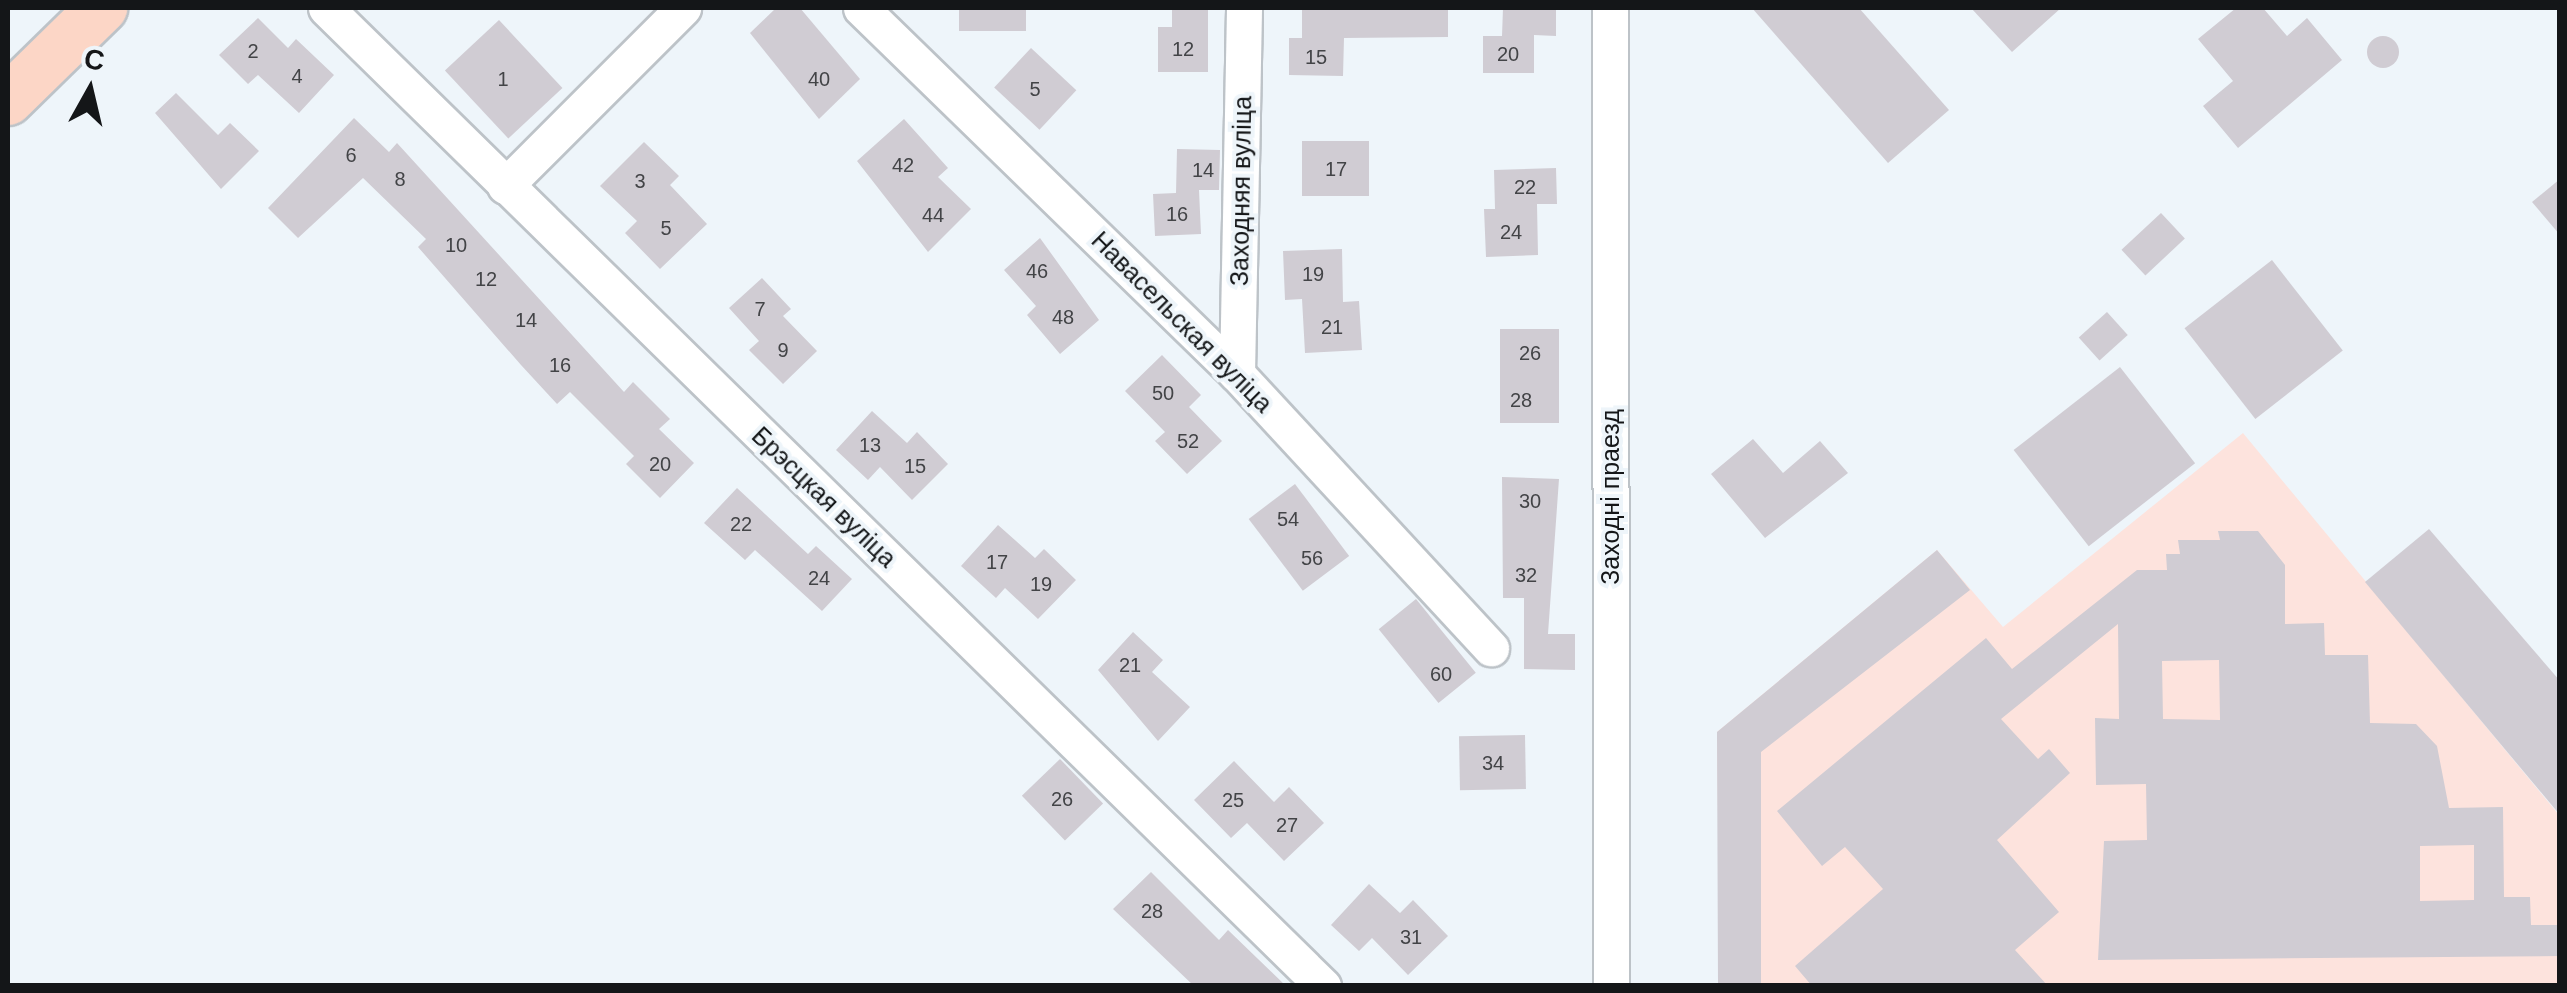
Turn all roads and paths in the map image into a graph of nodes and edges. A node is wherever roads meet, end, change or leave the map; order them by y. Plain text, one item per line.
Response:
1 (102, 8) edge
2 (326, 8) edge
3 (682, 8) edge
4 (861, 8) edge
5 (1244, 8) edge
6 (1610, 8) edge
7 (8, 100) edge
8 (504, 186) junction
9 (1237, 374) junction
10 (1491, 648) dead end
11 (1323, 986) edge
12 (1611, 986) edge

1 - 7 main road
2 - 8 street, Брэсцкая вуліца
3 - 8 street
4 - 9 street, Навасельская вуліца
5 - 9 street, Заходняя вуліца
6 - 12 street, Заходні праезд
8 - 11 street, Брэсцкая вуліца
9 - 10 street, Навасельская вуліца

